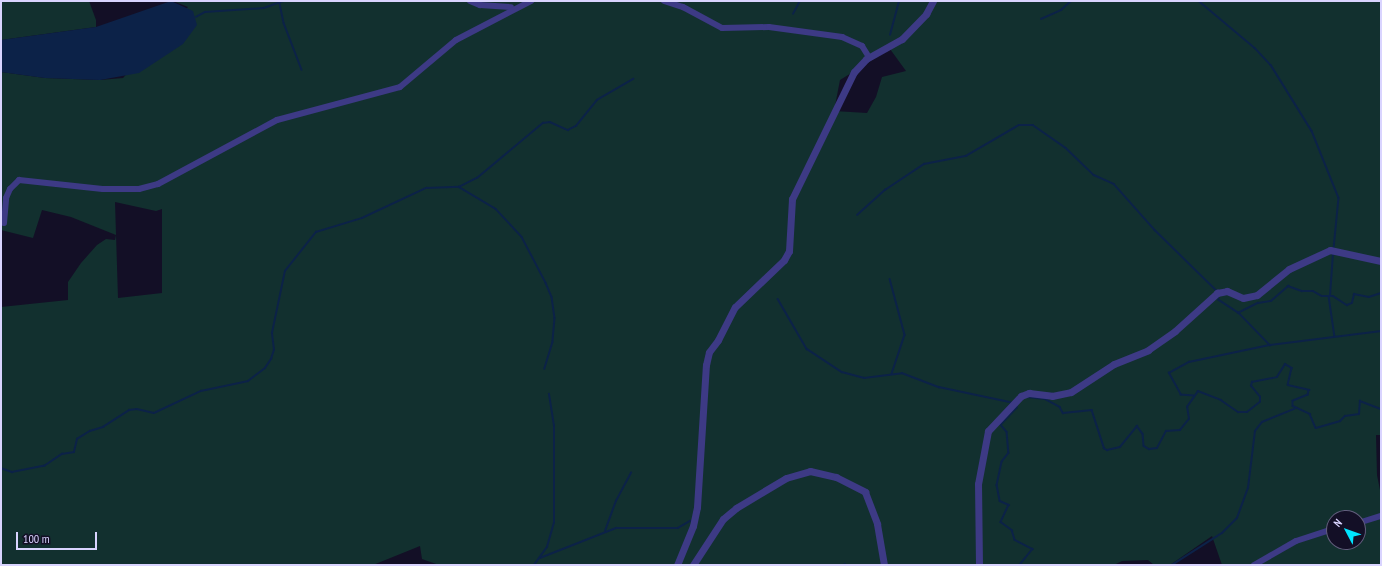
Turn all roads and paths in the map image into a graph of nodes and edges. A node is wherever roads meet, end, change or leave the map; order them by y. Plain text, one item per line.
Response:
1 (470, 1) edge
2 (531, 1) edge
3 (664, 1) edge
4 (933, 1) edge
5 (511, 7) edge
6 (869, 57) junction
7 (4, 223) dead end
8 (1381, 261) edge
9 (1381, 516) edge
10 (1366, 521) edge
11 (1326, 532) edge
12 (678, 565) edge
13 (693, 565) edge
14 (884, 565) edge
15 (979, 565) edge
16 (1254, 565) edge

1 - 5 street
2 - 5 street
3 - 6 street
4 - 6 street
5 - 7 street
6 - 12 street
8 - 15 street
9 - 10 street
11 - 16 street
13 - 14 street

